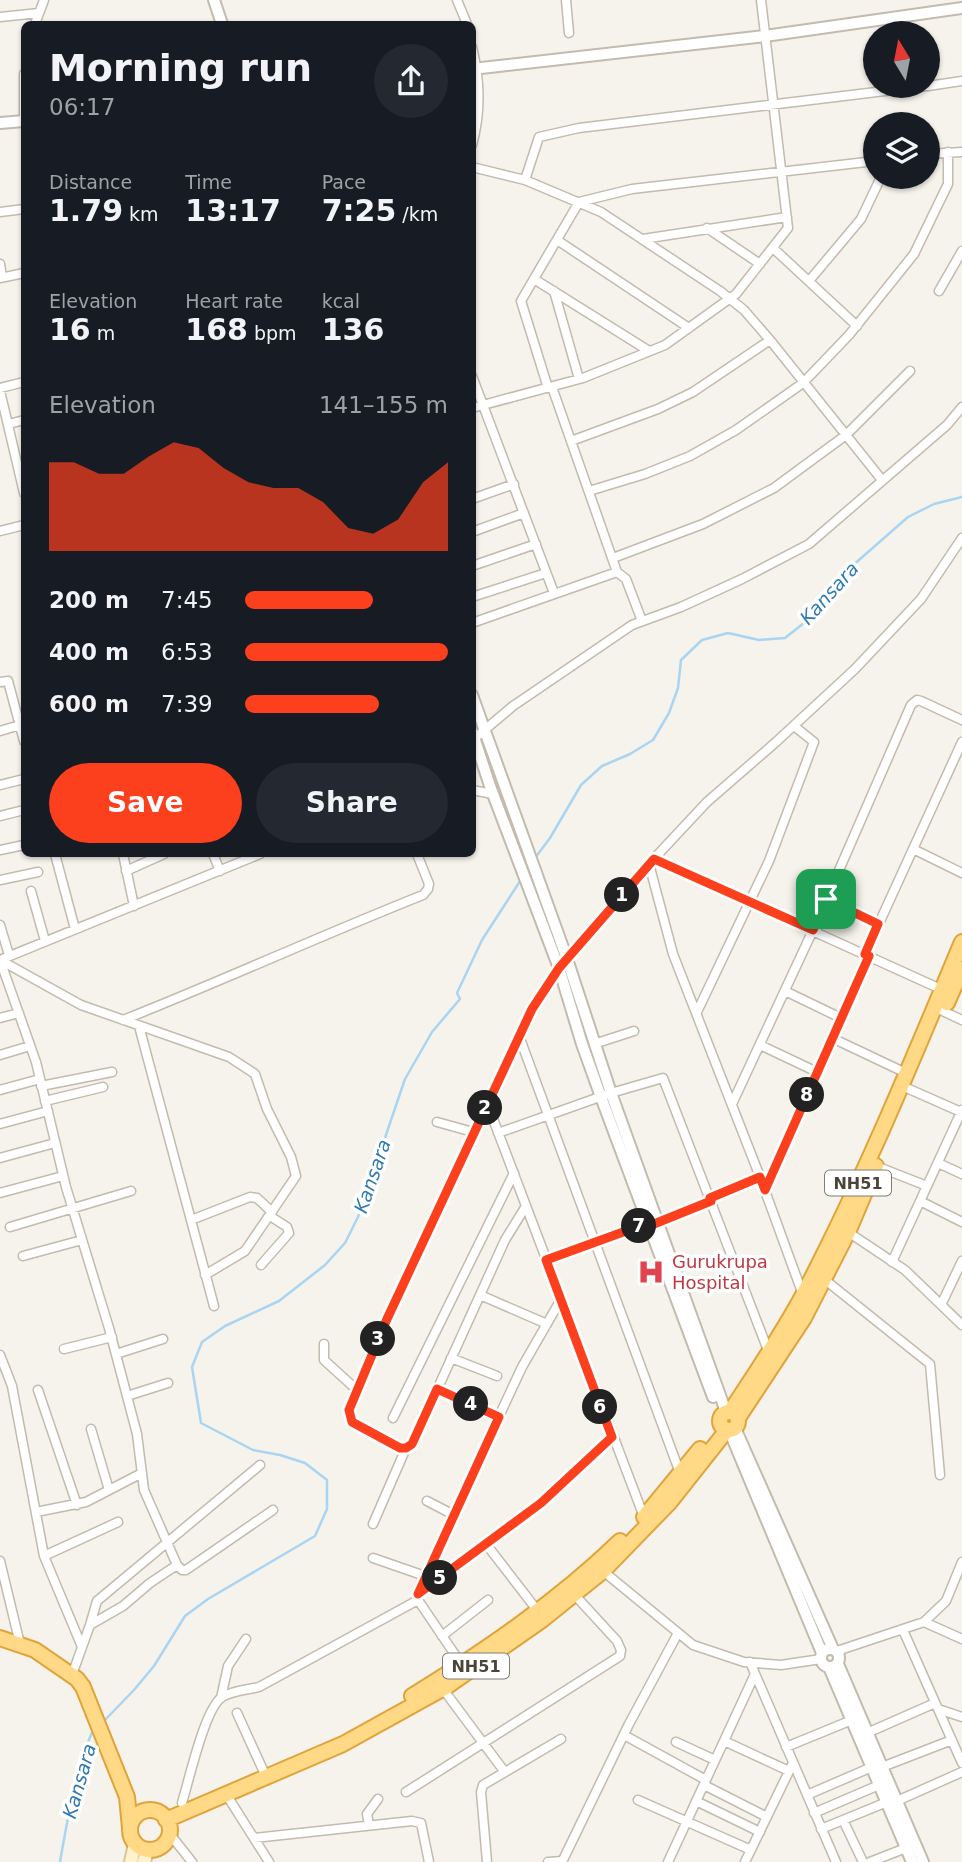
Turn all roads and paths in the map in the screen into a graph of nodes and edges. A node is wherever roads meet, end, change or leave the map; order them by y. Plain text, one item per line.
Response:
1 (44, 0) edge
2 (214, 0) edge
3 (457, 0) edge
4 (566, 0) edge
5 (761, 0) edge
6 (955, 6) edge
7 (39, 13) junction
8 (0, 17) edge
9 (36, 21) edge
10 (221, 21) edge
11 (466, 21) edge
12 (569, 33) dead end
13 (765, 36) junction
14 (476, 69) edge
15 (476, 77) edge
16 (962, 81) edge
17 (940, 84) edge
18 (863, 94) edge
19 (773, 105) junction
20 (476, 120) edge
21 (21, 121) edge
22 (0, 123) edge
23 (948, 152) junction
24 (962, 152) edge
25 (940, 153) edge
26 (863, 161) edge
27 (476, 168) edge
28 (781, 171) junction
29 (524, 180) junction
30 (875, 189) edge
31 (579, 202) junction
32 (21, 209) edge
33 (0, 212) edge
34 (787, 217) junction
35 (707, 228) junction
36 (643, 239) junction
37 (557, 240) junction
38 (773, 248) junction
39 (962, 251) edge
40 (0, 264) edge
41 (760, 264) junction
42 (21, 275) edge
43 (1, 278) edge
44 (534, 279) junction
45 (809, 281) junction
46 (554, 291) junction
47 (939, 291) dead end
48 (730, 299) junction
49 (856, 326) junction
50 (689, 328) junction
51 (770, 340) junction
52 (649, 351) junction
53 (910, 371) dead end
54 (579, 379) junction
55 (21, 383) edge
56 (803, 383) junction
57 (476, 385) edge
58 (550, 387) junction
59 (0, 390) edge
60 (485, 405) junction
61 (476, 407) edge
62 (962, 407) edge
63 (5, 420) edge
64 (846, 435) junction
65 (571, 441) junction
66 (21, 463) edge
67 (883, 481) junction
68 (514, 485) junction
69 (589, 491) junction
70 (476, 498) edge
71 (524, 513) junction
72 (21, 525) edge
73 (0, 531) edge
74 (476, 531) edge
75 (962, 538) edge
76 (536, 544) junction
77 (613, 558) junction
78 (476, 565) edge
79 (617, 572) junction
80 (547, 573) junction
81 (554, 593) junction
82 (476, 596) edge
83 (642, 621) junction
84 (476, 622) edge
85 (0, 682) edge
86 (962, 720) edge
87 (20, 725) junction
88 (794, 726) junction
89 (21, 729) edge
90 (0, 731) edge
91 (477, 733) edge
92 (962, 743) edge
93 (21, 780) edge
94 (0, 785) edge
95 (476, 791) edge
96 (493, 794) junction
97 (21, 811) edge
98 (0, 816) edge
99 (21, 846) edge
100 (913, 849) junction
101 (0, 850) edge
102 (56, 857) edge
103 (124, 857) edge
104 (157, 857) edge
105 (214, 857) edge
106 (253, 857) edge
107 (418, 857) edge
108 (652, 861) junction
109 (126, 871) junction
110 (220, 871) junction
111 (38, 872) dead end
112 (962, 873) edge
113 (0, 880) edge
114 (31, 891) dead end
115 (538, 896) junction
116 (826, 899) junction
117 (751, 901) junction
118 (134, 906) junction
119 (878, 924) junction
120 (0, 925) edge
121 (75, 929) junction
122 (813, 930) junction
123 (45, 941) junction
124 (962, 942) edge
125 (867, 955) junction
126 (9, 956) junction
127 (0, 960) edge
128 (563, 965) junction
129 (962, 969) edge
130 (785, 991) junction
131 (946, 991) junction
132 (939, 1009) junction
133 (19, 1013) junction
134 (696, 1013) junction
135 (841, 1017) junction
136 (0, 1018) edge
137 (123, 1020) junction
138 (962, 1020) edge
139 (139, 1026) junction
140 (634, 1031) dead end
141 (519, 1036) junction
142 (832, 1038) junction
143 (594, 1044) junction
144 (760, 1045) junction
145 (30, 1046) junction
146 (0, 1055) edge
147 (112, 1072) dead end
148 (817, 1072) junction
149 (906, 1073) junction
150 (41, 1082) junction
151 (103, 1087) dead end
152 (909, 1089) junction
153 (0, 1090) edge
154 (606, 1095) junction
155 (45, 1101) junction
156 (487, 1103) junction
157 (732, 1104) junction
158 (48, 1111) junction
159 (962, 1111) edge
160 (549, 1115) junction
161 (437, 1122) dead end
162 (0, 1124) edge
163 (959, 1125) edge
164 (474, 1132) junction
165 (498, 1133) junction
166 (55, 1143) junction
167 (0, 1158) edge
168 (938, 1163) junction
169 (876, 1166) junction
170 (514, 1173) junction
171 (962, 1174) edge
172 (63, 1176) junction
173 (760, 1177) junction
174 (927, 1186) junction
175 (765, 1190) junction
176 (131, 1191) dead end
177 (0, 1193) edge
178 (711, 1199) junction
179 (920, 1201) junction
180 (526, 1206) junction
181 (73, 1209) junction
182 (271, 1214) junction
183 (191, 1220) junction
184 (962, 1222) edge
185 (652, 1223) junction
186 (10, 1227) dead end
187 (848, 1232) junction
188 (82, 1240) junction
189 (595, 1242) junction
190 (23, 1256) dead end
191 (546, 1260) junction
192 (962, 1261) edge
193 (892, 1262) junction
194 (261, 1265) dead end
195 (205, 1275) junction
196 (824, 1279) junction
197 (480, 1295) junction
198 (803, 1295) junction
199 (561, 1301) junction
200 (941, 1305) junction
201 (214, 1306) dead end
202 (547, 1324) junction
203 (962, 1325) edge
204 (111, 1337) junction
205 (163, 1339) dead end
206 (324, 1344) dead end
207 (64, 1349) dead end
208 (769, 1353) junction
209 (116, 1354) junction
210 (0, 1355) edge
211 (451, 1358) junction
212 (497, 1376) dead end
213 (168, 1383) dead end
214 (437, 1389) junction
215 (38, 1390) dead end
216 (357, 1390) junction
217 (127, 1396) junction
218 (499, 1417) junction
219 (393, 1418) dead end
220 (728, 1422) junction
221 (91, 1429) dead end
222 (612, 1437) junction
223 (406, 1448) junction
224 (260, 1465) dead end
225 (142, 1473) junction
226 (680, 1474) junction
227 (940, 1475) dead end
228 (108, 1490) junction
229 (427, 1501) dead end
230 (77, 1504) junction
231 (273, 1510) dead end
232 (36, 1512) junction
233 (454, 1515) junction
234 (644, 1517) junction
235 (118, 1522) dead end
236 (373, 1524) dead end
237 (168, 1542) junction
238 (486, 1544) junction
239 (44, 1556) junction
240 (373, 1558) dead end
241 (0, 1561) edge
242 (962, 1562) edge
243 (177, 1565) junction
244 (603, 1571) junction
245 (425, 1576) junction
246 (571, 1591) junction
247 (418, 1597) junction
248 (488, 1600) dead end
249 (537, 1610) junction
250 (924, 1622) junction
251 (90, 1625) junction
252 (903, 1630) junction
253 (678, 1633) junction
254 (442, 1636) junction
255 (0, 1638) edge
256 (246, 1639) dead end
257 (962, 1639) edge
258 (20, 1644) junction
259 (82, 1647) junction
260 (0, 1648) edge
261 (830, 1657) junction
262 (51, 1661) junction
263 (750, 1662) junction
264 (462, 1665) junction
265 (755, 1674) junction
266 (72, 1675) junction
267 (443, 1689) junction
268 (221, 1698) junction
269 (937, 1706) junction
270 (237, 1713) dead end
271 (962, 1717) edge
272 (852, 1720) junction
273 (867, 1732) junction
274 (624, 1735) junction
275 (561, 1739) dead end
276 (952, 1740) junction
277 (724, 1741) junction
278 (676, 1742) dead end
279 (483, 1743) junction
280 (786, 1747) junction
281 (715, 1760) junction
282 (962, 1763) edge
283 (791, 1767) junction
284 (877, 1767) junction
285 (263, 1770) junction
286 (504, 1771) junction
287 (962, 1772) edge
288 (705, 1783) junction
289 (879, 1785) junction
290 (406, 1792) dead end
291 (226, 1794) junction
292 (807, 1795) junction
293 (127, 1796) junction
294 (378, 1799) dead end
295 (638, 1800) dead end
296 (696, 1801) junction
297 (183, 1802) junction
298 (892, 1802) junction
299 (814, 1813) junction
300 (767, 1817) junction
301 (161, 1819) junction
302 (843, 1820) junction
303 (687, 1822) junction
304 (369, 1825) junction
305 (130, 1828) junction
306 (821, 1829) junction
307 (760, 1832) junction
308 (254, 1838) junction
309 (906, 1847) junction
310 (751, 1850) junction
311 (148, 1853) edge
312 (562, 1861) edge
313 (131, 1862) edge
314 (192, 1862) edge
315 (269, 1862) edge
316 (429, 1862) edge
317 (487, 1862) edge
318 (548, 1862) edge
319 (668, 1862) edge
320 (745, 1862) edge
321 (836, 1862) edge
322 (863, 1862) edge
323 (870, 1862) edge
324 (912, 1862) edge
325 (923, 1862) edge

1 - 7 street
2 - 10 street
3 - 11 street
4 - 12 street
5 - 13 street
6 - 13 street
7 - 8 street
7 - 9 street
13 - 14 street
13 - 19 street
15 - 20 street
16 - 17 street
18 - 19 street
19 - 28 street
19 - 29 street
21 - 22 street
23 - 24 street
23 - 25 street
23 - 49 street
26 - 28 street
27 - 29 street
28 - 31 street
28 - 34 street
29 - 31 street
30 - 45 street
31 - 36 street
31 - 37 street
32 - 33 street
34 - 35 street
34 - 38 street
35 - 36 street
35 - 41 street
36 - 48 street
37 - 44 street
37 - 50 street
38 - 41 street
38 - 45 street
39 - 47 street
40 - 43 street
41 - 48 street
42 - 43 street
44 - 46 street
44 - 58 street
45 - 49 street
46 - 52 street
46 - 54 street
48 - 50 street
48 - 51 street
49 - 56 street
50 - 52 street
51 - 56 street
51 - 65 street
52 - 54 street
53 - 64 street
54 - 58 street
55 - 59 street
56 - 64 street
56 - 69 street
57 - 60 street
58 - 60 street
58 - 65 street
59 - 63 street
60 - 61 street
60 - 68 street
62 - 67 street
63 - 66 street
64 - 67 street
64 - 77 street
65 - 69 street
67 - 83 street
68 - 70 street
68 - 71 street
69 - 77 street
71 - 74 street
71 - 76 street
72 - 73 street
75 - 88 street
76 - 78 street
76 - 80 street
77 - 79 street
79 - 81 street
79 - 83 street
80 - 81 street
80 - 82 street
81 - 84 street
83 - 91 street
85 - 87 street
86 - 116 street
87 - 89 street
87 - 90 street
88 - 108 street
88 - 117 street
91 - 96 street
91 - 115 street
92 - 100 street
93 - 94 street
95 - 96 street
96 - 115 street
97 - 98 street
99 - 101 street
100 - 112 street
100 - 119 street
102 - 121 street
103 - 109 street
104 - 109 street
105 - 110 street
106 - 110 street
107 - 137 street
108 - 117 street
108 - 128 street
108 - 134 street
109 - 118 street
110 - 118 street
111 - 113 street
114 - 123 street
115 - 128 street
116 - 119 street
116 - 122 street
117 - 122 street
117 - 134 street
118 - 121 street
119 - 125 street
120 - 126 street
121 - 123 street
122 - 125 street
122 - 130 street
123 - 126 street
124 - 131 highway, NH51
125 - 131 street
125 - 135 street
126 - 127 street
127 - 133 street
127 - 137 street
128 - 141 street
128 - 143 street
128 - 154 street
129 - 131 highway, NH51
130 - 135 street
130 - 144 street
131 - 132 highway, NH51
132 - 138 street
132 - 149 highway, NH51
132 - 152 highway, NH51
133 - 136 street
133 - 145 street
134 - 157 street
135 - 142 street
137 - 139 street
139 - 182 street
139 - 183 street
140 - 143 street
141 - 156 street
141 - 160 street
142 - 148 street
142 - 149 street
143 - 154 street
144 - 148 street
144 - 157 street
145 - 146 street
145 - 150 street
147 - 150 street
148 - 175 street
149 - 198 highway, NH51
150 - 153 street
150 - 155 street
151 - 155 street
152 - 159 street
152 - 169 highway, NH51
154 - 160 street
154 - 178 street
154 - 185 street
155 - 158 street
156 - 164 street
156 - 165 street
157 - 173 street
158 - 162 street
158 - 166 street
159 - 163 street
160 - 165 street
160 - 189 street
161 - 164 street
163 - 168 street
164 - 216 street
165 - 170 street
166 - 167 street
166 - 172 street
168 - 171 street
168 - 174 street
169 - 174 street
169 - 187 highway, NH51
170 - 180 street
170 - 219 street
172 - 177 street
172 - 181 street
173 - 175 street
173 - 178 street
174 - 179 street
175 - 198 street
176 - 181 street
178 - 185 street
178 - 208 street
179 - 184 street
179 - 193 street
180 - 191 street
180 - 197 street
181 - 186 street
181 - 188 street
182 - 183 street
182 - 194 street
182 - 195 street
183 - 195 street
185 - 189 street
185 - 220 street
187 - 193 street
187 - 196 highway, NH51
188 - 190 street
188 - 204 street
189 - 191 street
189 - 226 street
191 - 199 street
192 - 200 street
193 - 200 street
195 - 201 street
196 - 220 highway, NH51
196 - 227 street
197 - 202 street
197 - 211 street
198 - 208 highway, NH51
199 - 202 street
199 - 222 street
200 - 203 street
202 - 218 street
204 - 207 street
204 - 209 street
205 - 209 street
206 - 216 street
208 - 220 highway, NH51
209 - 217 street
210 - 232 street
211 - 212 street
211 - 214 street
213 - 217 street
214 - 218 street
214 - 223 street
215 - 230 street
216 - 223 street
217 - 225 street
218 - 233 street
220 - 226 highway, NH51
220 - 244 highway, NH51
220 - 261 street
221 - 228 street
222 - 234 street
222 - 238 street
223 - 236 street
224 - 237 street
225 - 228 street
225 - 237 street
226 - 234 highway, NH51
228 - 230 street
229 - 233 street
230 - 232 street
231 - 243 street
232 - 239 street
233 - 245 street
234 - 246 highway, NH51
235 - 239 street
237 - 243 street
237 - 251 street
238 - 247 street
238 - 249 street
239 - 259 street
240 - 245 street
241 - 258 street
242 - 250 street
243 - 251 street
244 - 246 highway, NH51
244 - 253 street
245 - 247 street
246 - 249 highway, NH51
246 - 267 highway, NH51
246 - 279 street
247 - 254 street
247 - 268 street
248 - 254 street
249 - 264 highway, NH51
250 - 252 street
250 - 257 street
251 - 259 street
252 - 261 street
252 - 269 street
253 - 263 street
253 - 274 street
254 - 264 street
255 - 258 highway
256 - 268 street
258 - 262 highway
259 - 266 street
260 - 262 highway
261 - 263 street
261 - 272 street
261 - 273 street
262 - 266 highway
263 - 265 street
264 - 285 highway, NH51
265 - 277 street
265 - 280 street
266 - 293 highway
267 - 279 street
267 - 291 highway, NH51
268 - 297 street
269 - 271 street
269 - 273 street
269 - 276 street
270 - 285 street
272 - 280 street
272 - 284 street
273 - 284 street
274 - 288 street
274 - 312 street
275 - 286 street
276 - 282 street
276 - 284 street
277 - 281 street
277 - 283 street
278 - 281 street
279 - 286 street
279 - 290 street
280 - 283 street
281 - 288 street
283 - 292 street
283 - 300 street
284 - 289 street
284 - 292 street
284 - 298 street
285 - 297 highway, NH51
286 - 317 street
287 - 298 street
288 - 296 street
288 - 300 street
289 - 298 street
289 - 299 street
291 - 301 highway, NH51
291 - 308 street
292 - 299 street
293 - 301 highway
293 - 305 highway
294 - 304 street
295 - 303 street
296 - 303 street
296 - 307 street
297 - 301 highway, NH51
298 - 302 street
298 - 309 street
298 - 325 street
299 - 306 street
300 - 307 street
301 - 305 highway, NH51
301 - 311 highway, NH51
301 - 314 street
302 - 306 street
302 - 322 street
303 - 310 street
303 - 319 street
304 - 308 street
304 - 316 street
305 - 311 highway
306 - 321 street
307 - 310 street
308 - 315 street
309 - 323 street
309 - 324 street
310 - 320 street
311 - 313 main road
312 - 318 street

